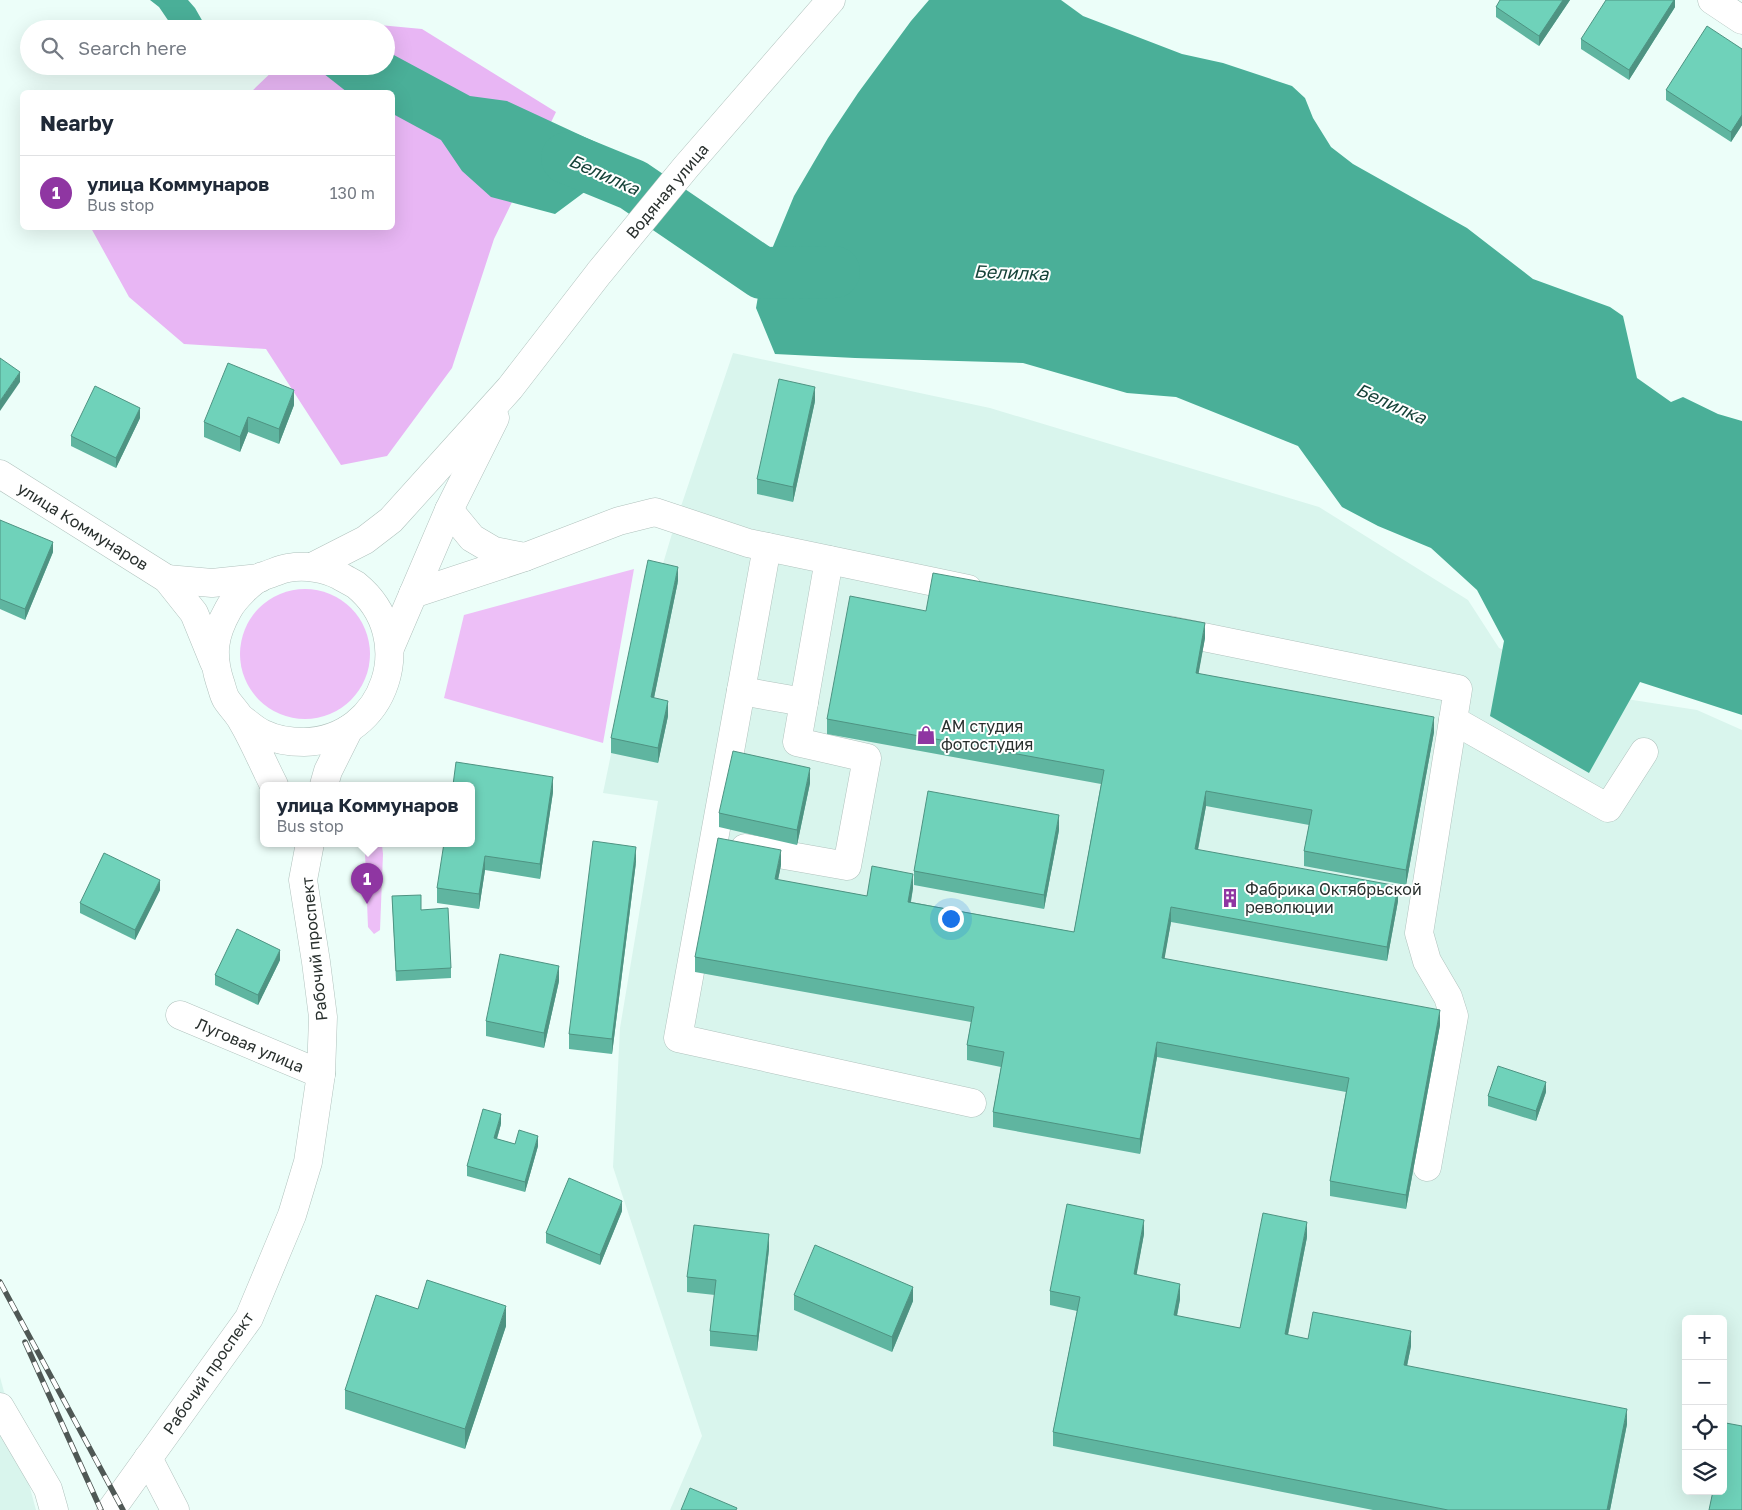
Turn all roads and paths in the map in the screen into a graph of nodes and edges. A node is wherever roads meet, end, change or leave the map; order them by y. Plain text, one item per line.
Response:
1 (832, 0) edge
2 (1712, 0) edge
3 (1742, 20) edge
4 (510, 388) junction
5 (0, 474) edge
6 (449, 510) junction
7 (768, 548) junction
8 (526, 557) junction
9 (829, 560) junction
10 (312, 568) junction
11 (167, 578) junction
12 (260, 578) junction
13 (413, 594) junction
14 (992, 594) edge
15 (1147, 625) edge
16 (390, 648) junction
17 (215, 665) junction
18 (741, 691) junction
19 (804, 702) junction
20 (242, 719) junction
21 (1453, 720) junction
22 (349, 729) junction
23 (1644, 752) dead end
24 (273, 782) edge
25 (325, 782) edge
26 (714, 842) junction
27 (293, 847) edge
28 (309, 847) edge
29 (303, 880) junction
30 (180, 1015) dead end
31 (321, 1074) junction
32 (972, 1103) dead end
33 (1428, 1167) dead end
34 (0, 1407) edge
35 (148, 1458) junction
36 (54, 1510) edge
37 (111, 1510) edge
38 (175, 1510) edge

1 - 4 street, Водяная улица
2 - 3 street
4 - 6 street
4 - 10 street
5 - 11 street, улица Коммунаров
6 - 8 street
6 - 13 street
7 - 8 street
7 - 9 street
7 - 18 street
8 - 13 street
9 - 14 street
9 - 19 street
10 - 12 street
10 - 16 street
11 - 12 street
11 - 17 street
12 - 17 street
13 - 16 street
15 - 21 street
16 - 22 street
17 - 20 street
18 - 19 street
18 - 26 street
19 - 26 street
20 - 22 street
20 - 24 street
21 - 23 street
21 - 33 street
22 - 25 street
26 - 32 street
27 - 29 street
28 - 29 street, Рабочий проспект
29 - 31 street, Рабочий проспект
30 - 31 street, Луговая улица
31 - 35 street, Рабочий проспект
34 - 36 street
35 - 37 street, Рабочий проспект
35 - 38 street

